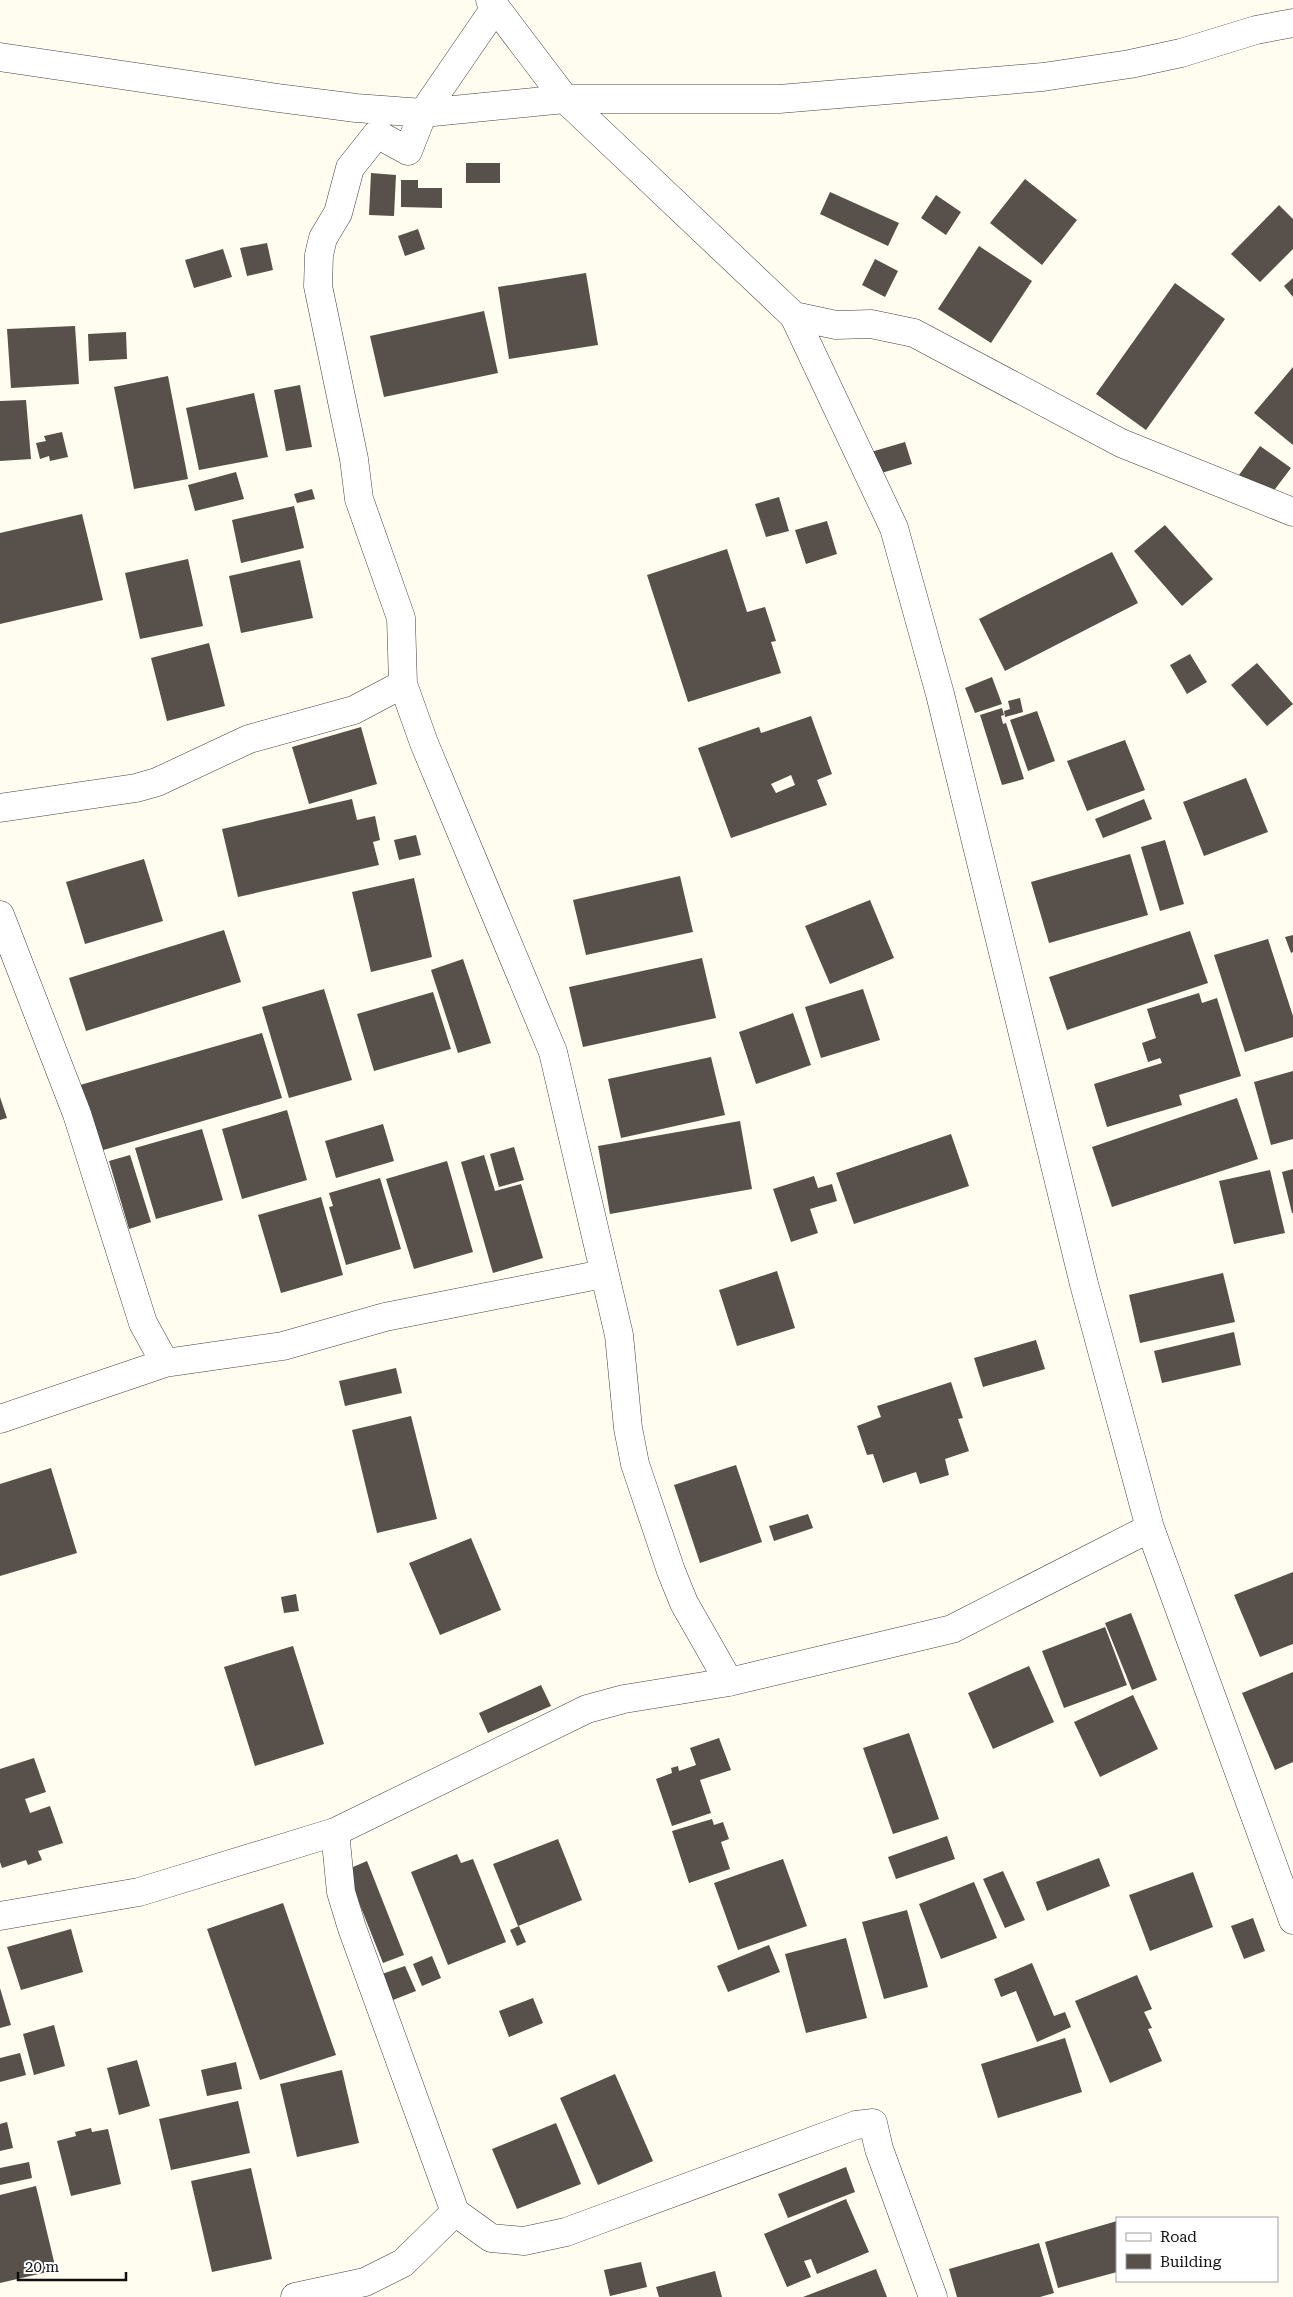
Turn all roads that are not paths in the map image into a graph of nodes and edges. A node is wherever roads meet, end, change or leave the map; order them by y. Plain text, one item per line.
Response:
1 (492, 4) edge
2 (1293, 23) edge
3 (0, 57) edge
4 (565, 99) junction
5 (423, 113) junction
6 (794, 316) junction
7 (1293, 512) edge
8 (403, 684) junction
9 (0, 808) edge
10 (0, 915) edge
11 (603, 1274) junction
12 (165, 1363) junction
13 (0, 1419) edge
14 (1150, 1528) junction
15 (728, 1682) junction
16 (335, 1832) junction
17 (0, 1916) edge
18 (1293, 1920) edge
19 (455, 2212) junction
20 (295, 2297) edge
21 (933, 2297) edge

1 - 4 street
1 - 5 street
2 - 4 street
3 - 5 street
4 - 5 street
4 - 6 street
5 - 8 street
6 - 7 street
6 - 14 street
8 - 9 street
8 - 11 street
10 - 12 street
11 - 12 street
11 - 15 street
12 - 13 street
14 - 15 street
14 - 18 street
15 - 16 street
16 - 17 street
16 - 19 street
19 - 20 street
19 - 21 street

